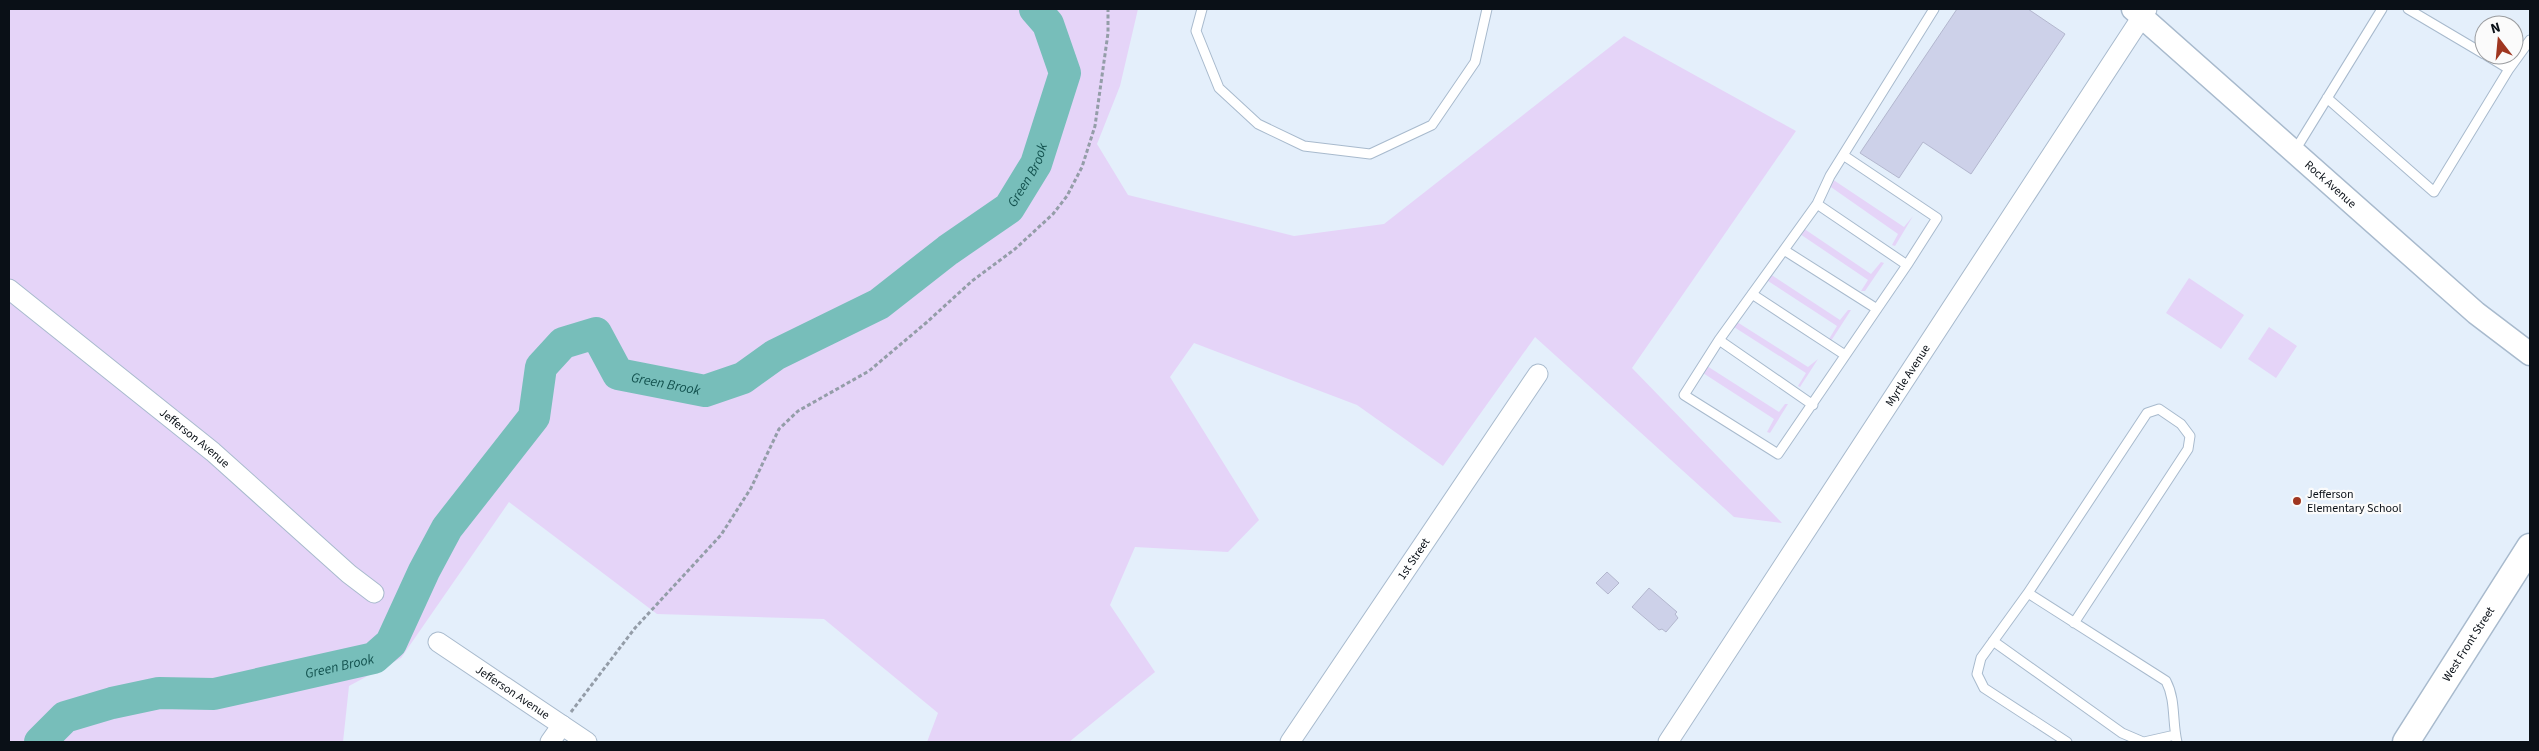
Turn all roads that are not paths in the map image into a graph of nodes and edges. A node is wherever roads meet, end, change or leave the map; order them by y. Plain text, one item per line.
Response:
1 (1202, 9) edge
2 (1487, 9) edge
3 (1934, 9) edge
4 (2382, 9) edge
5 (2408, 9) edge
6 (2141, 12) edge
7 (2530, 40) edge
8 (2474, 48) edge
9 (2503, 65) edge
10 (2509, 69) junction
11 (2327, 98) junction
12 (2294, 152) junction
13 (1843, 155) junction
14 (1817, 204) junction
15 (1784, 250) junction
16 (1907, 265) junction
17 (9, 289) edge
18 (1752, 294) junction
19 (1876, 309) junction
20 (1720, 340) junction
21 (2530, 354) edge
22 (1845, 356) junction
23 (1538, 374) dead end
24 (1813, 405) junction
25 (2530, 547) edge
26 (2028, 592) junction
27 (374, 593) dead end
28 (2074, 622) junction
29 (1993, 641) junction
30 (438, 642) dead end
31 (562, 725) junction
32 (2176, 739) edge
33 (550, 742) edge
34 (587, 742) edge
35 (1290, 742) edge
36 (1668, 742) edge
37 (2067, 742) edge
38 (2143, 742) edge
39 (2406, 742) edge

1 - 2 lane
3 - 13 lane
4 - 11 lane
5 - 8 lane
6 - 12 street, Rock Avenue
6 - 36 street, Myrtle Avenue
7 - 10 lane
9 - 10 lane
10 - 11 lane
11 - 12 lane
12 - 21 street, Rock Avenue
13 - 14 lane
13 - 16 lane
14 - 15 lane
14 - 16 lane
15 - 18 lane
15 - 19 lane
16 - 19 lane
17 - 27 street, Jefferson Avenue
18 - 20 lane
18 - 22 lane
19 - 22 lane
20 - 24 lane
20 - 24 lane
22 - 24 lane
23 - 35 street, 1st Street
25 - 39 main road, West Front Street
26 - 28 lane
26 - 28 lane
26 - 29 lane
28 - 32 lane
29 - 37 lane
29 - 38 lane
30 - 31 street, Jefferson Avenue
31 - 33 street
31 - 34 street, Jefferson Avenue
32 - 38 lane

